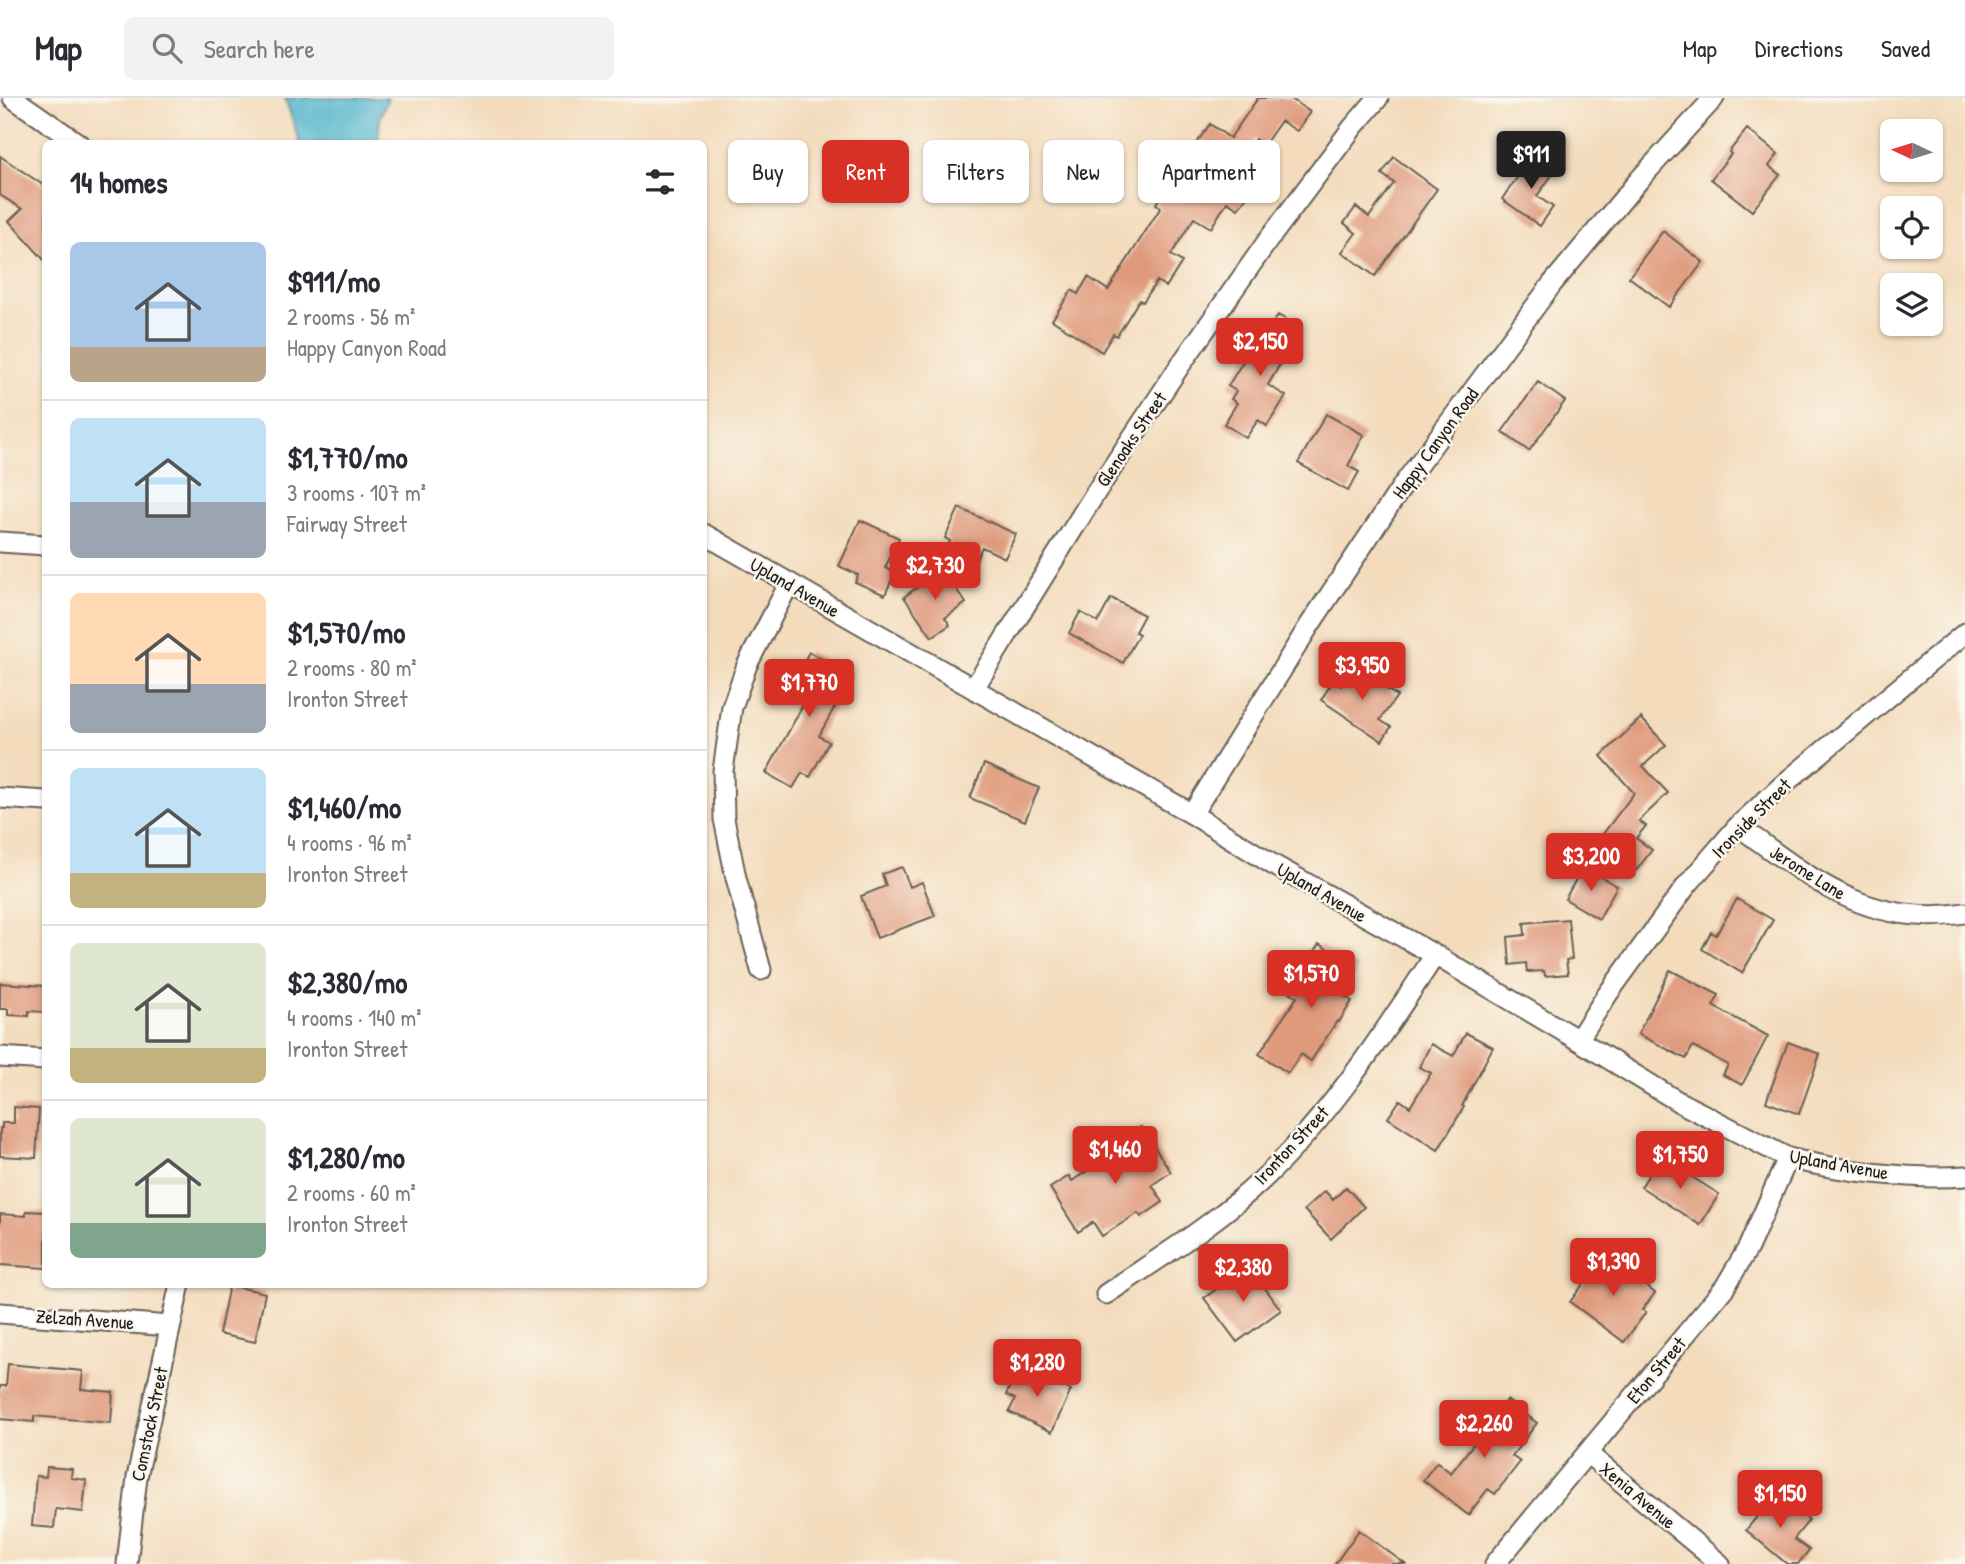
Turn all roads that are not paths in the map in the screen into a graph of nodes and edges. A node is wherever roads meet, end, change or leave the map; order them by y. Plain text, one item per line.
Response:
1 (13, 98) edge
2 (1378, 98) edge
3 (1714, 98) edge
4 (73, 140) edge
5 (707, 536) edge
6 (0, 542) edge
7 (42, 545) edge
8 (789, 584) junction
9 (1965, 633) edge
10 (974, 688) junction
11 (0, 797) edge
12 (42, 801) edge
13 (1192, 814) junction
14 (1738, 826) junction
15 (1965, 913) edge
16 (1435, 956) junction
17 (761, 970) dead end
18 (1578, 1040) junction
19 (0, 1057) edge
20 (42, 1060) edge
21 (1788, 1158) junction
22 (1965, 1175) edge
23 (179, 1288) edge
24 (1106, 1294) dead end
25 (0, 1313) edge
26 (170, 1326) junction
27 (1587, 1453) junction
28 (127, 1564) edge
29 (1494, 1564) edge
30 (1720, 1564) edge

1 - 4 street
2 - 10 street, Glenoaks Street
3 - 13 street, Happy Canyon Road
5 - 8 street, Upland Avenue
6 - 7 street
8 - 10 street, Upland Avenue
8 - 17 street
9 - 14 street, Ironside Street
10 - 13 street, Upland Avenue
11 - 12 street
13 - 16 street, Upland Avenue
14 - 15 street, Jerome Lane
14 - 18 street, Ironside Street
16 - 18 street, Upland Avenue
16 - 24 street, Ironton Street
18 - 21 street, Upland Avenue
19 - 20 street
21 - 22 street, Upland Avenue
21 - 27 street, Eton Street
23 - 26 street, Comstock Street
25 - 26 street, Zelzah Avenue
26 - 28 street, Comstock Street
27 - 29 street, Eton Street
27 - 30 street, Xenia Avenue

